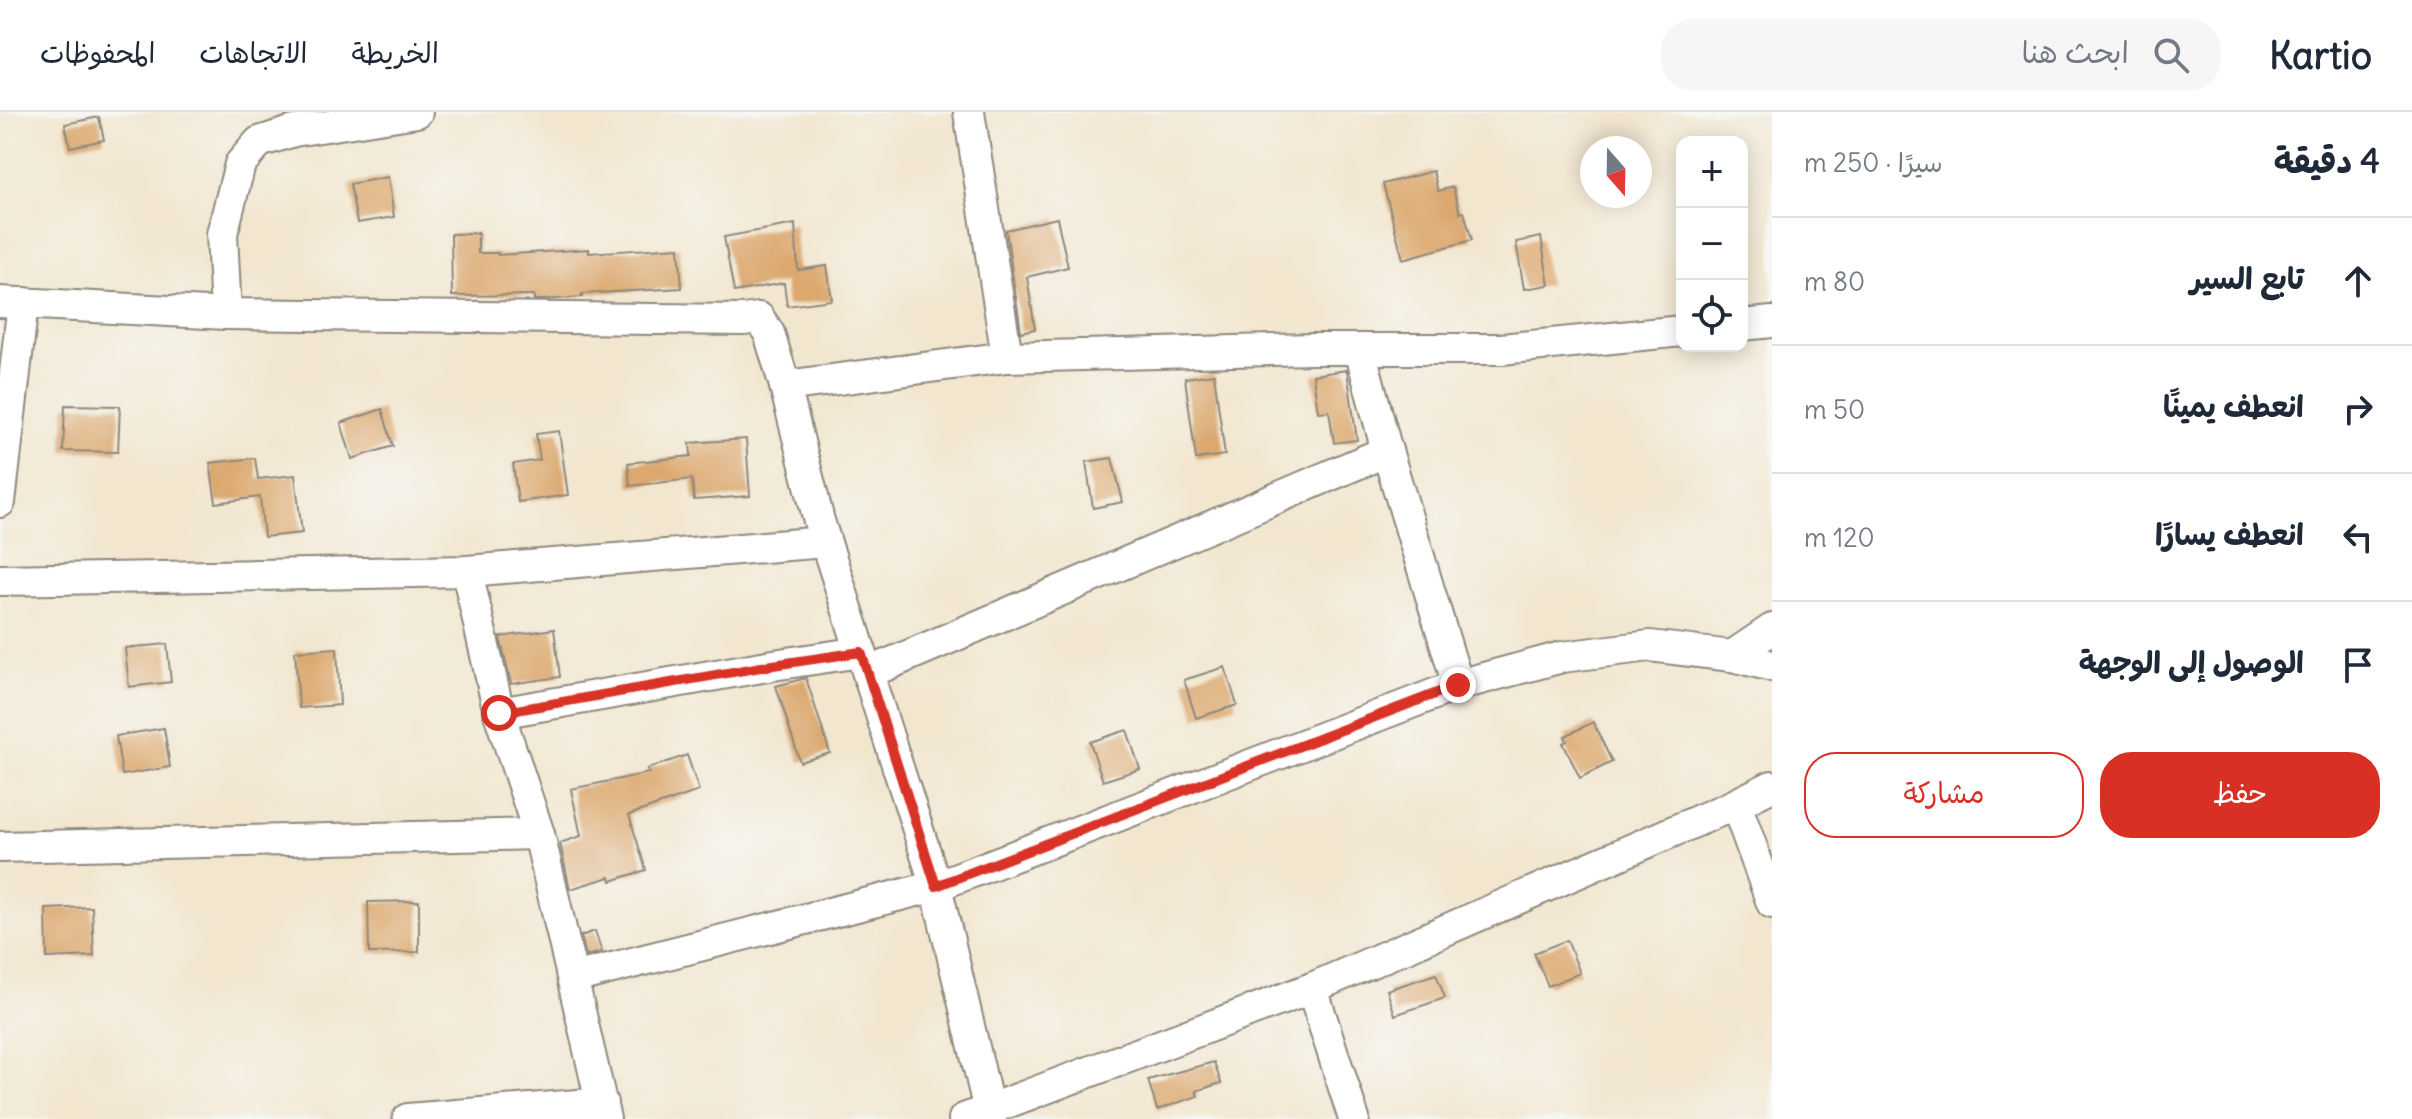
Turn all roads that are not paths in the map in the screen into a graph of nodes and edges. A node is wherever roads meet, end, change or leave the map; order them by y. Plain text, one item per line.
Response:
1 (417, 112) edge
2 (969, 112) edge
3 (12, 302) edge
4 (226, 314) junction
5 (1772, 322) edge
6 (1748, 324) edge
7 (1676, 332) edge
8 (1360, 350) junction
9 (1007, 357) junction
10 (785, 386) junction
11 (1387, 451) junction
12 (0, 502) edge
13 (825, 542) junction
14 (467, 571) junction
15 (0, 580) edge
16 (1772, 629) edge
17 (1732, 656) junction
18 (864, 662) junction
19 (1772, 666) edge
20 (1458, 685) junction
21 (499, 713) junction
22 (1772, 786) edge
23 (1736, 804) junction
24 (539, 834) junction
25 (0, 847) edge
26 (936, 886) junction
27 (1772, 903) edge
28 (573, 978) junction
29 (1312, 988) junction
30 (603, 1111) edge
31 (981, 1115) edge
32 (408, 1119) edge
33 (1354, 1119) edge

1 - 4 street
2 - 9 street
3 - 4 street
3 - 12 street
4 - 10 street
5 - 6 street
7 - 8 street
8 - 9 street
8 - 11 street
9 - 10 street
10 - 13 street
11 - 18 street
11 - 20 street
13 - 14 street
13 - 18 street
14 - 15 street
14 - 21 street
16 - 17 street
17 - 19 street
17 - 20 street
18 - 21 street
18 - 26 street
20 - 26 street
21 - 24 street
22 - 23 street
23 - 27 street
23 - 29 street
24 - 25 street
24 - 28 street
26 - 28 street
26 - 31 street
28 - 30 street
29 - 31 street
29 - 33 street
30 - 32 street

